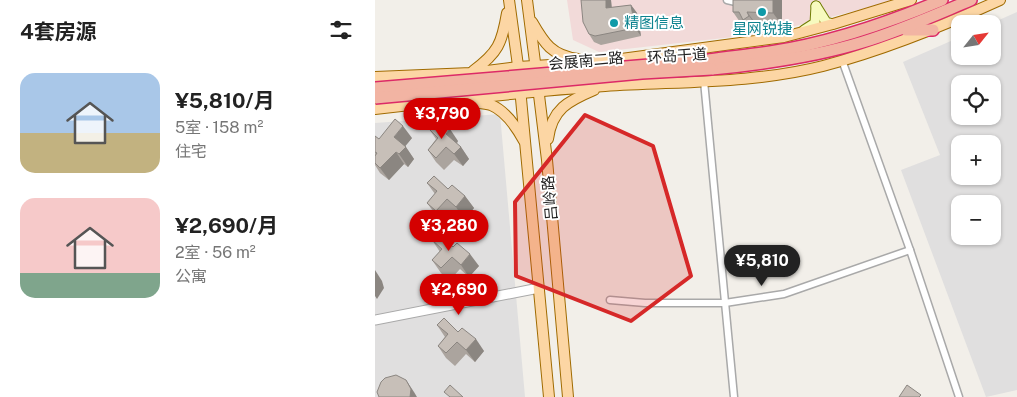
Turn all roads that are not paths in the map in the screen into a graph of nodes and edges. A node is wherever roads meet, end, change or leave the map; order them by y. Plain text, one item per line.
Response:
1 (527, 0) edge
2 (727, 0) edge
3 (911, 0) edge
4 (921, 0) edge
5 (942, 0) edge
6 (971, 0) edge
7 (1000, 0) edge
8 (509, 1) edge
9 (740, 3) edge
10 (815, 3) edge
11 (529, 17) junction
12 (893, 20) junction
13 (833, 24) junction
14 (900, 30) junction
15 (933, 30) junction
16 (803, 31) junction
17 (842, 60) junction
18 (599, 62) junction
19 (711, 64) junction
20 (536, 65) junction
21 (518, 67) junction
22 (471, 73) junction
23 (375, 77) edge
24 (704, 81) junction
25 (604, 86) junction
26 (375, 88) edge
27 (539, 92) junction
28 (521, 93) junction
29 (375, 98) edge
30 (455, 99) junction
31 (375, 108) edge
32 (526, 146) junction
33 (547, 160) junction
34 (910, 250) junction
35 (539, 288) junction
36 (610, 300) dead end
37 (725, 303) junction
38 (375, 320) edge
39 (549, 397) edge
40 (568, 397) edge
41 (733, 397) edge
42 (959, 397) edge

1 - 11 main road, 吕岭路
2 - 9 street
3 - 13 main road, 会展南二路
4 - 12 highway
5 - 12 highway, 环岛干道
6 - 14 highway, 环岛干道
7 - 15 main road
8 - 21 main road, 吕岭路
8 - 22 main road
10 - 13 main road
10 - 16 main road
11 - 18 main road
11 - 20 main road, 吕岭路
12 - 19 highway, 环岛干道
13 - 16 main road, 会展南二路
14 - 15 highway
14 - 19 highway, 环岛干道
15 - 17 main road
16 - 18 main road, 会展南二路
17 - 24 main road
17 - 34 street
18 - 20 main road, 会展南二路
18 - 25 main road
19 - 26 highway, 环岛干道, bridge
19 - 29 highway, 环岛干道, bridge
20 - 21 main road, 会展南二路
20 - 27 main road, 吕岭路
21 - 22 main road, 会展南二路
21 - 28 main road, 吕岭路
22 - 23 main road, 会展南二路
24 - 25 main road
24 - 37 street
25 - 27 main road
25 - 33 main road
27 - 28 main road
27 - 33 main road, 吕岭路
28 - 30 main road
28 - 32 main road, 吕岭路
30 - 31 main road
30 - 32 main road
32 - 35 main road, 吕岭路
33 - 40 main road, 吕岭路
34 - 37 street
34 - 42 street
35 - 38 street
35 - 39 main road, 吕岭路
36 - 37 street
37 - 41 street

